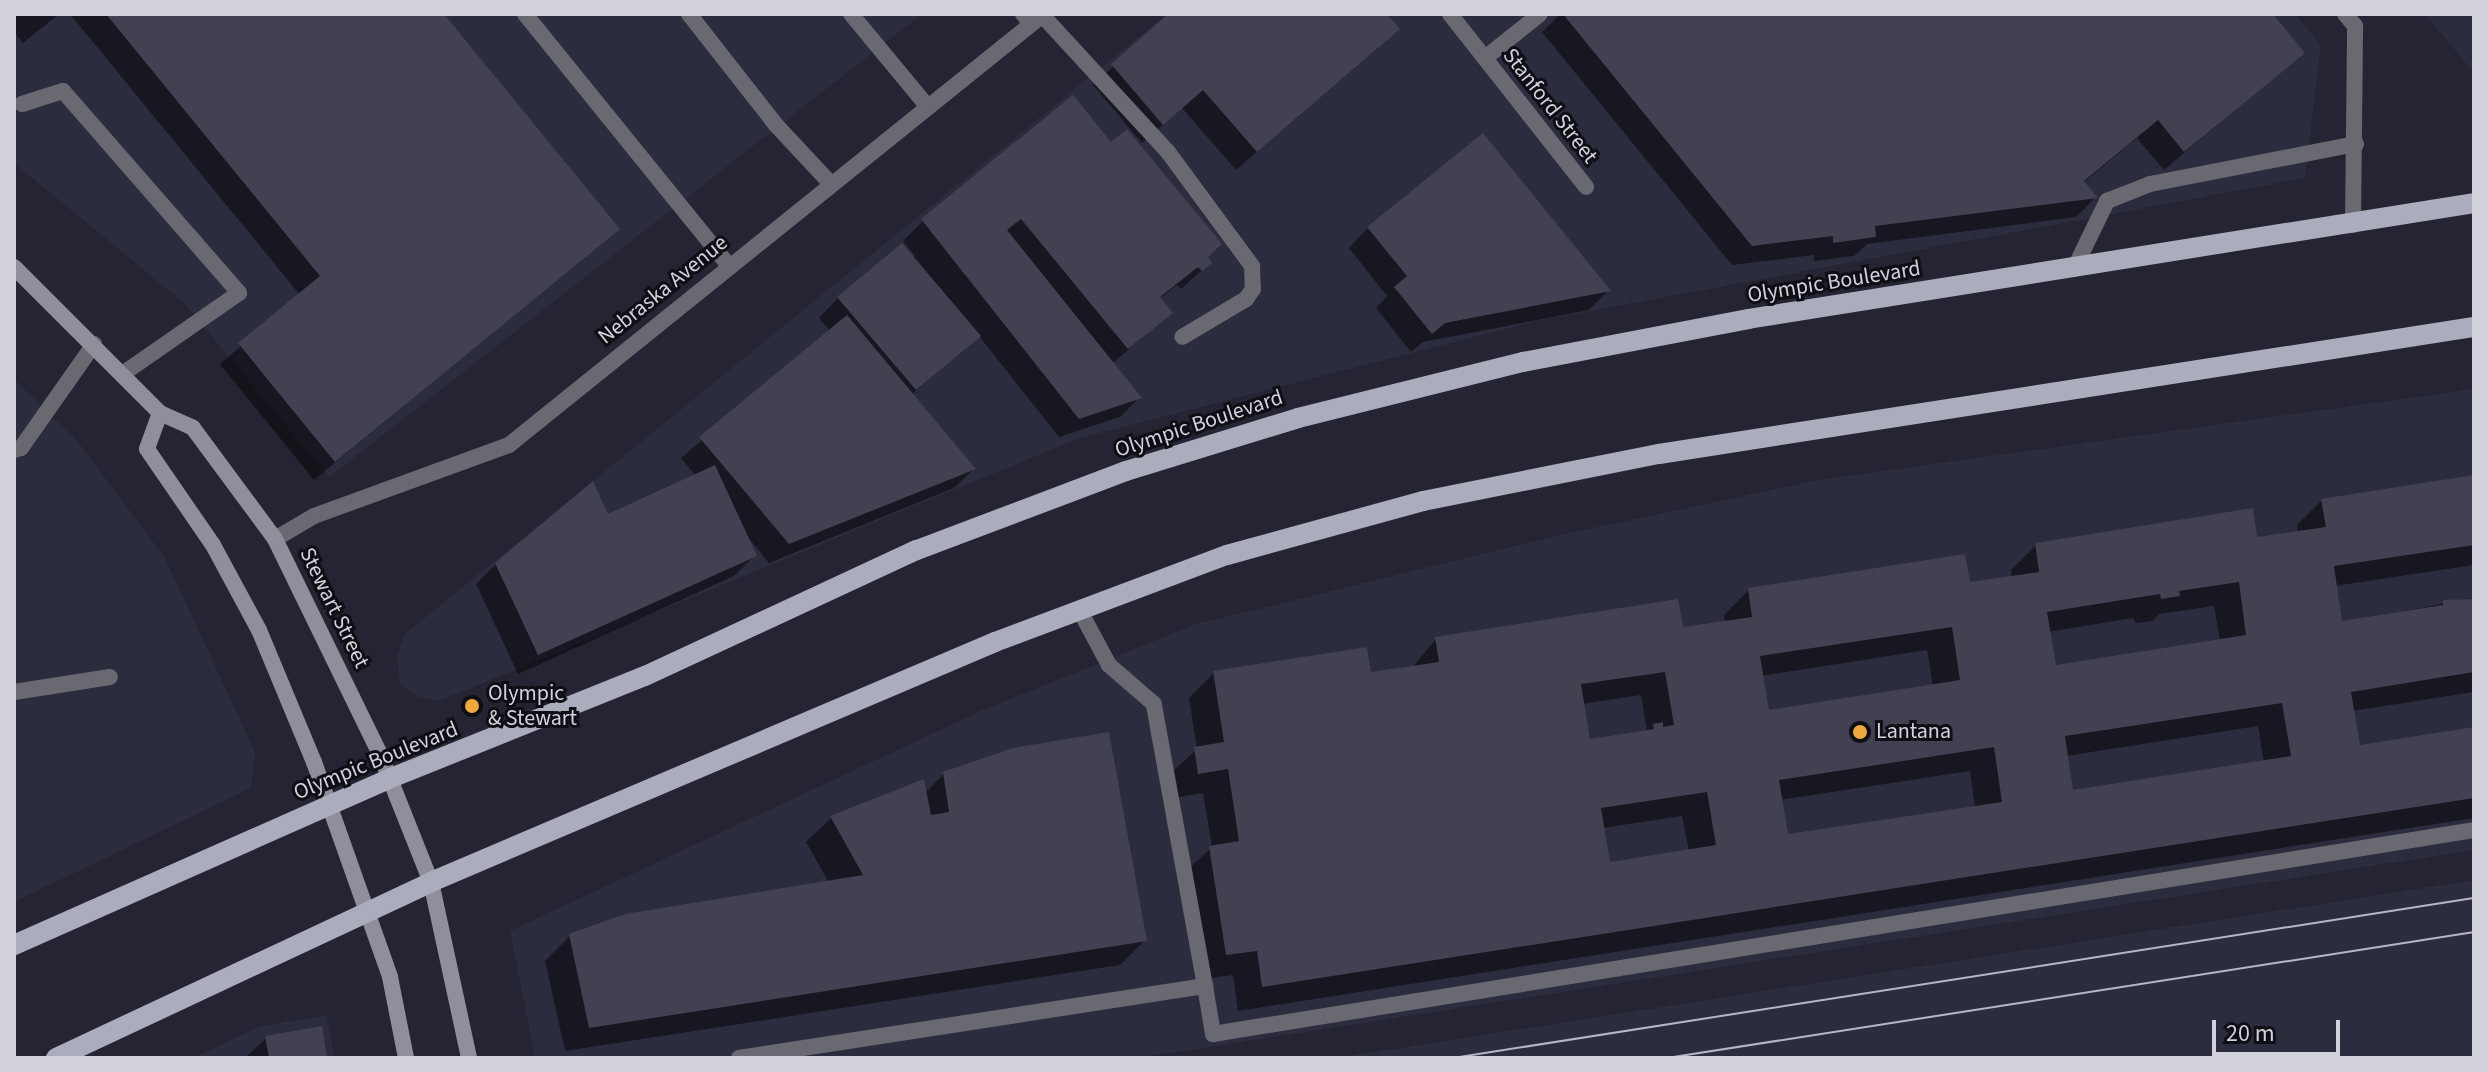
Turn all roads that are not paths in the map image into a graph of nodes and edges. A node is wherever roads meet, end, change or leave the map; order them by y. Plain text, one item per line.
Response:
1 (525, 14) edge
2 (689, 14) edge
3 (851, 14) edge
4 (1450, 14) edge
5 (1540, 14) edge
6 (1035, 17) edge
7 (2350, 20) edge
8 (1485, 58) junction
9 (17, 104) edge
10 (927, 106) junction
11 (2356, 144) junction
12 (830, 183) junction
13 (1586, 187) dead end
14 (2474, 203) edge
15 (2353, 225) junction
16 (728, 265) junction
17 (14, 267) edge
18 (2074, 269) junction
19 (2474, 327) edge
20 (1182, 337) dead end
21 (94, 344) junction
22 (124, 373) junction
23 (160, 413) junction
24 (14, 450) edge
25 (275, 539) junction
26 (1080, 611) junction
27 (110, 677) dead end
28 (14, 692) edge
29 (391, 778) junction
30 (329, 805) junction
31 (2474, 830) edge
32 (431, 882) junction
33 (367, 912) junction
34 (14, 945) edge
35 (1205, 986) junction
36 (56, 1058) edge
37 (406, 1058) edge
38 (469, 1058) edge
39 (739, 1058) edge

1 - 16 street
2 - 12 street
3 - 10 street
4 - 8 street, Stanford Street
5 - 8 street
6 - 10 street, Nebraska Avenue
6 - 20 street
7 - 11 street
8 - 13 street, Stanford Street
9 - 22 street
10 - 12 street, Nebraska Avenue
11 - 15 street
11 - 18 street
12 - 16 street, Nebraska Avenue
14 - 15 main road, Olympic Boulevard
15 - 18 main road, Olympic Boulevard
16 - 25 street, Nebraska Avenue
17 - 21 street, Stewart Street
18 - 29 main road, Olympic Boulevard
19 - 26 main road
21 - 22 street, Stewart Street
21 - 24 street
22 - 23 street, Stewart Street
23 - 25 street, Stewart Street
23 - 30 street
25 - 29 street, Stewart Street
26 - 32 main road
26 - 35 street
27 - 28 street
29 - 30 main road, Olympic Boulevard
29 - 32 street, Stewart Street
30 - 33 street
30 - 34 main road, Olympic Boulevard
31 - 35 street
32 - 33 main road
32 - 38 street, Stewart Street
33 - 36 main road
33 - 37 street
35 - 39 street

